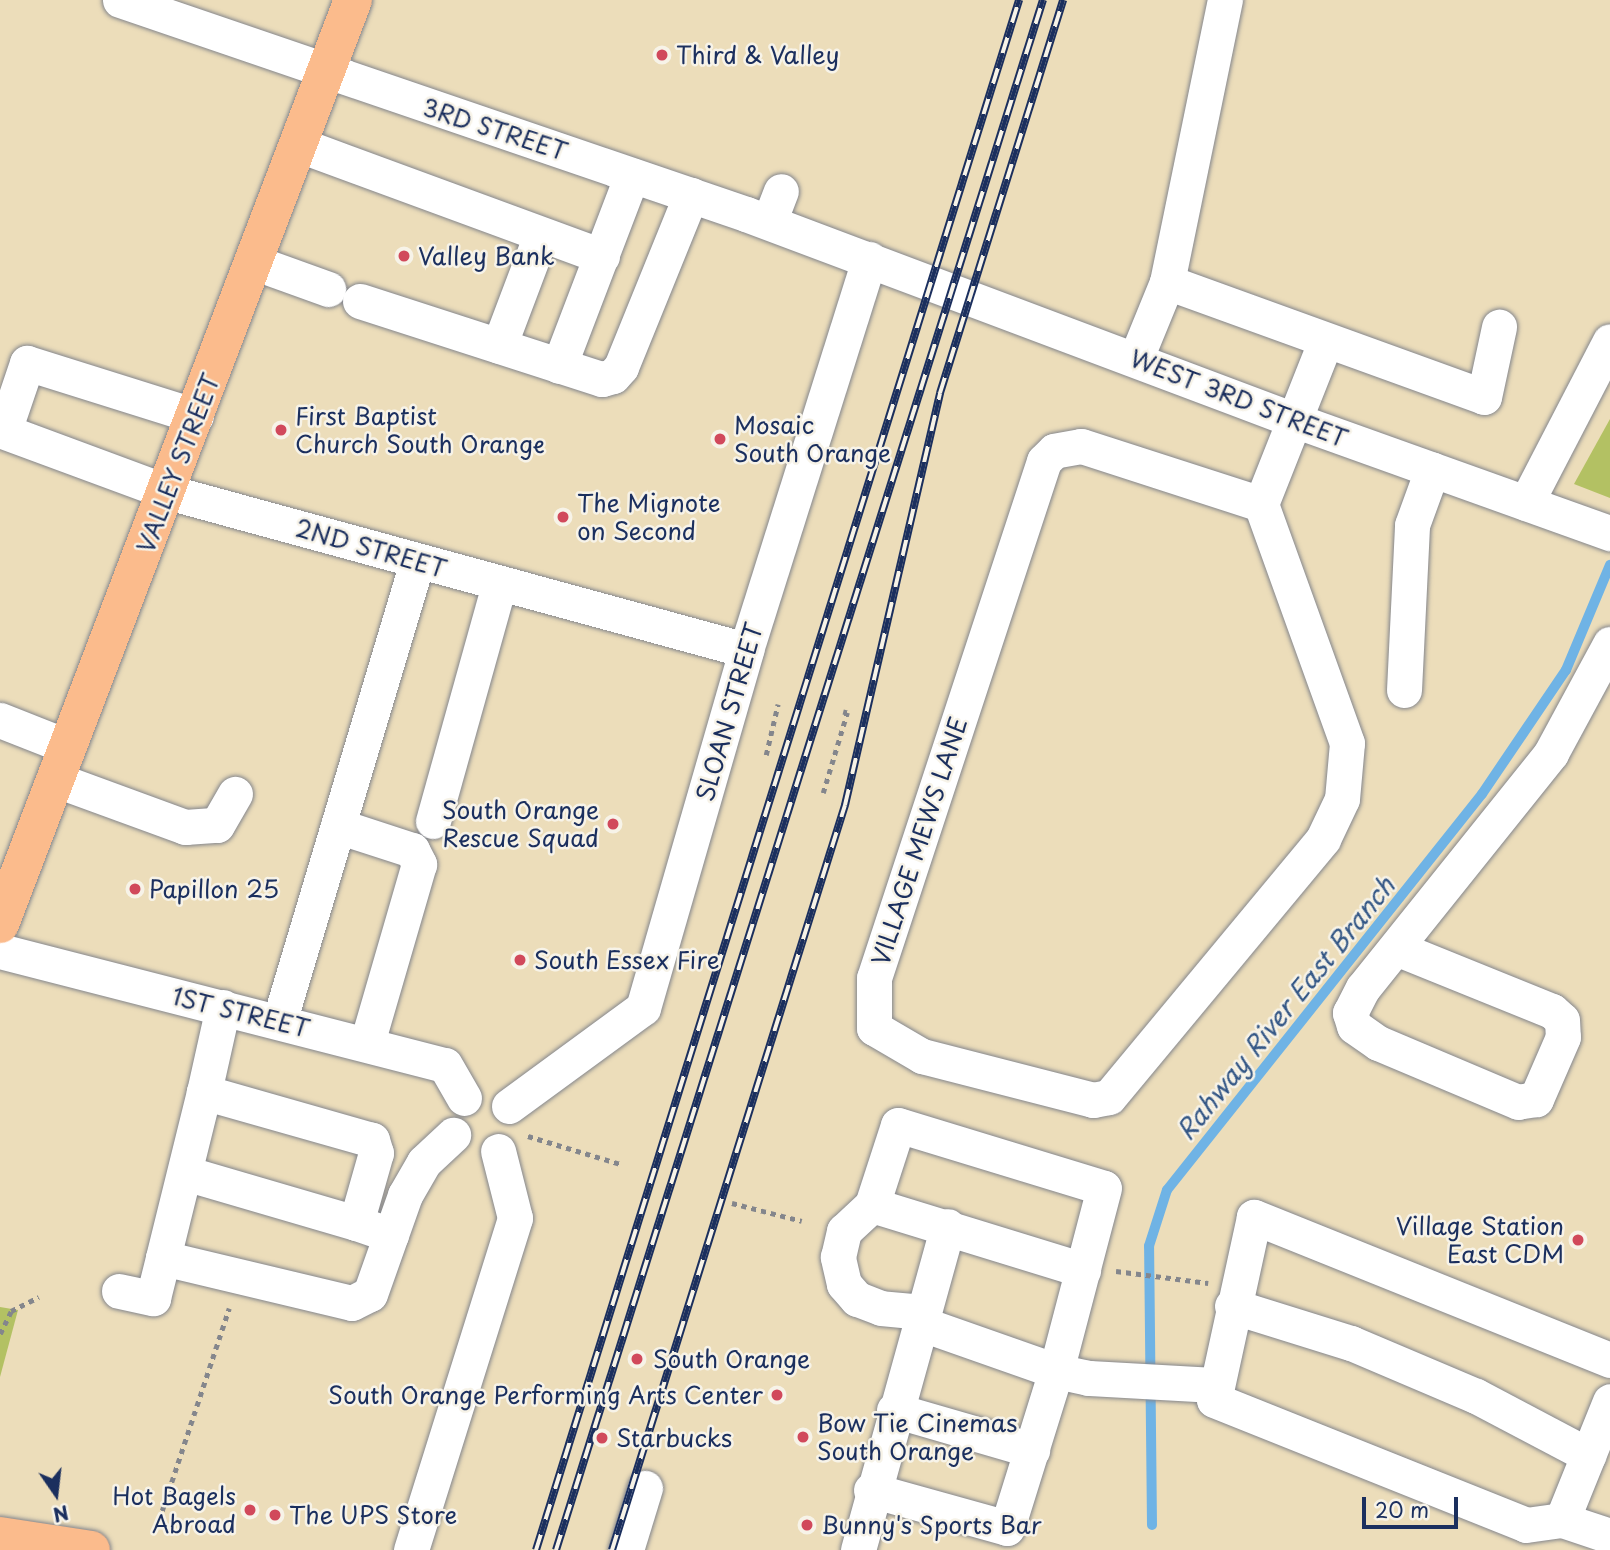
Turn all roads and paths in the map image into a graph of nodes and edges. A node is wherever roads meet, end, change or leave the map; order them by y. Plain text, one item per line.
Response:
1 (120, 0) edge
2 (352, 0) edge
3 (1225, 0) edge
4 (326, 72) junction
5 (297, 144) junction
6 (632, 174) junction
7 (691, 195) junction
8 (541, 235) junction
9 (602, 257) junction
10 (869, 259) junction
11 (253, 262) junction
12 (1167, 282) junction
13 (1499, 327) dead end
14 (1326, 340) junction
15 (1610, 341) edge
16 (499, 346) junction
17 (1136, 358) junction
18 (559, 366) junction
19 (196, 416) junction
20 (1294, 420) junction
21 (2, 430) edge
22 (1432, 470) junction
23 (168, 492) junction
24 (1526, 503) junction
25 (1261, 504) junction
26 (1610, 533) edge
27 (417, 561) junction
28 (499, 584) junction
29 (1610, 644) edge
30 (747, 650) junction
31 (1404, 690) dead end
32 (778, 704) dead end
33 (843, 712) dead end
34 (0, 720) edge
35 (766, 755) dead end
36 (60, 763) junction
37 (823, 793) dead end
38 (235, 794) dead end
39 (433, 821) dead end
40 (338, 825) junction
41 (0, 924) edge
42 (1396, 948) junction
43 (0, 951) edge
44 (223, 1007) junction
45 (279, 1022) junction
46 (367, 1044) junction
47 (204, 1093) junction
48 (464, 1098) junction
49 (507, 1130) junction
50 (453, 1135) junction
51 (621, 1164) dead end
52 (185, 1173) junction
53 (732, 1203) dead end
54 (872, 1205) junction
55 (802, 1221) dead end
56 (356, 1223) junction
57 (948, 1226) junction
58 (391, 1235) junction
59 (163, 1258) junction
60 (1083, 1269) junction
61 (1129, 1274) dead end
62 (239, 1276) junction
63 (1170, 1279) dead end
64 (119, 1291) dead end
65 (38, 1297) dead end
66 (1232, 1306) junction
67 (921, 1317) junction
68 (0, 1334) edge
69 (1610, 1360) edge
70 (1056, 1370) junction
71 (1200, 1384) junction
72 (1610, 1401) edge
73 (894, 1410) junction
74 (1032, 1450) junction
75 (1588, 1455) junction
76 (645, 1488) dead end
77 (871, 1490) junction
78 (159, 1520) dead end
79 (1562, 1520) junction
80 (0, 1536) edge
81 (1610, 1536) edge
82 (90, 1550) edge
83 (411, 1550) edge
84 (626, 1550) edge
85 (858, 1550) edge

1 - 4 street, 3RD STREET
2 - 4 main road, VALLEY STREET
3 - 12 street
4 - 5 main road, VALLEY STREET
4 - 6 street, 3RD STREET
5 - 8 street
5 - 11 main road, VALLEY STREET
6 - 7 street, 3RD STREET
6 - 9 street
7 - 10 street, 3RD STREET
7 - 18 street
8 - 9 street
8 - 16 street
9 - 18 street
10 - 17 street, WEST 3RD STREET
10 - 30 street, SLOAN STREET
11 - 16 street
11 - 19 main road, VALLEY STREET
12 - 14 street
12 - 17 street
13 - 14 street
14 - 20 street
15 - 24 street
16 - 18 street
17 - 20 street, WEST 3RD STREET
19 - 21 street
19 - 23 main road, VALLEY STREET
20 - 22 street, WEST 3RD STREET
20 - 25 street
21 - 23 street, 2ND STREET
22 - 24 street, WEST 3RD STREET
22 - 31 street
23 - 27 street, 2ND STREET
23 - 36 main road, VALLEY STREET
24 - 26 street, WEST 3RD STREET
25 - 25 street, VILLAGE MEWS LANE
27 - 28 street, 2ND STREET
27 - 40 street
28 - 30 street, 2ND STREET
28 - 39 street
29 - 42 street
30 - 49 street, SLOAN STREET
32 - 35 path
33 - 37 path
34 - 36 street
36 - 38 street
36 - 41 main road, VALLEY STREET
40 - 45 street
40 - 46 street
42 - 42 street
43 - 44 street, 1ST STREET
44 - 45 street, 1ST STREET
44 - 47 street
45 - 46 street, 1ST STREET
46 - 48 street, 1ST STREET
47 - 52 street
47 - 56 street
48 - 49 street
48 - 50 street
49 - 50 street
49 - 51 path
49 - 83 street
50 - 58 street
52 - 56 street
52 - 59 street
53 - 55 path
54 - 57 street
54 - 60 street
54 - 67 street
56 - 58 street
57 - 60 street
57 - 67 street
58 - 62 street
59 - 62 street
59 - 64 street
60 - 70 street
61 - 63 path
62 - 78 path
65 - 68 path
66 - 69 street
66 - 71 street
66 - 75 street
67 - 70 street
67 - 73 street
70 - 71 street
70 - 74 street
71 - 79 street
72 - 75 street
73 - 74 street
73 - 77 street
74 - 77 street
75 - 79 street
76 - 84 street
77 - 85 street
79 - 81 street
80 - 82 main road

